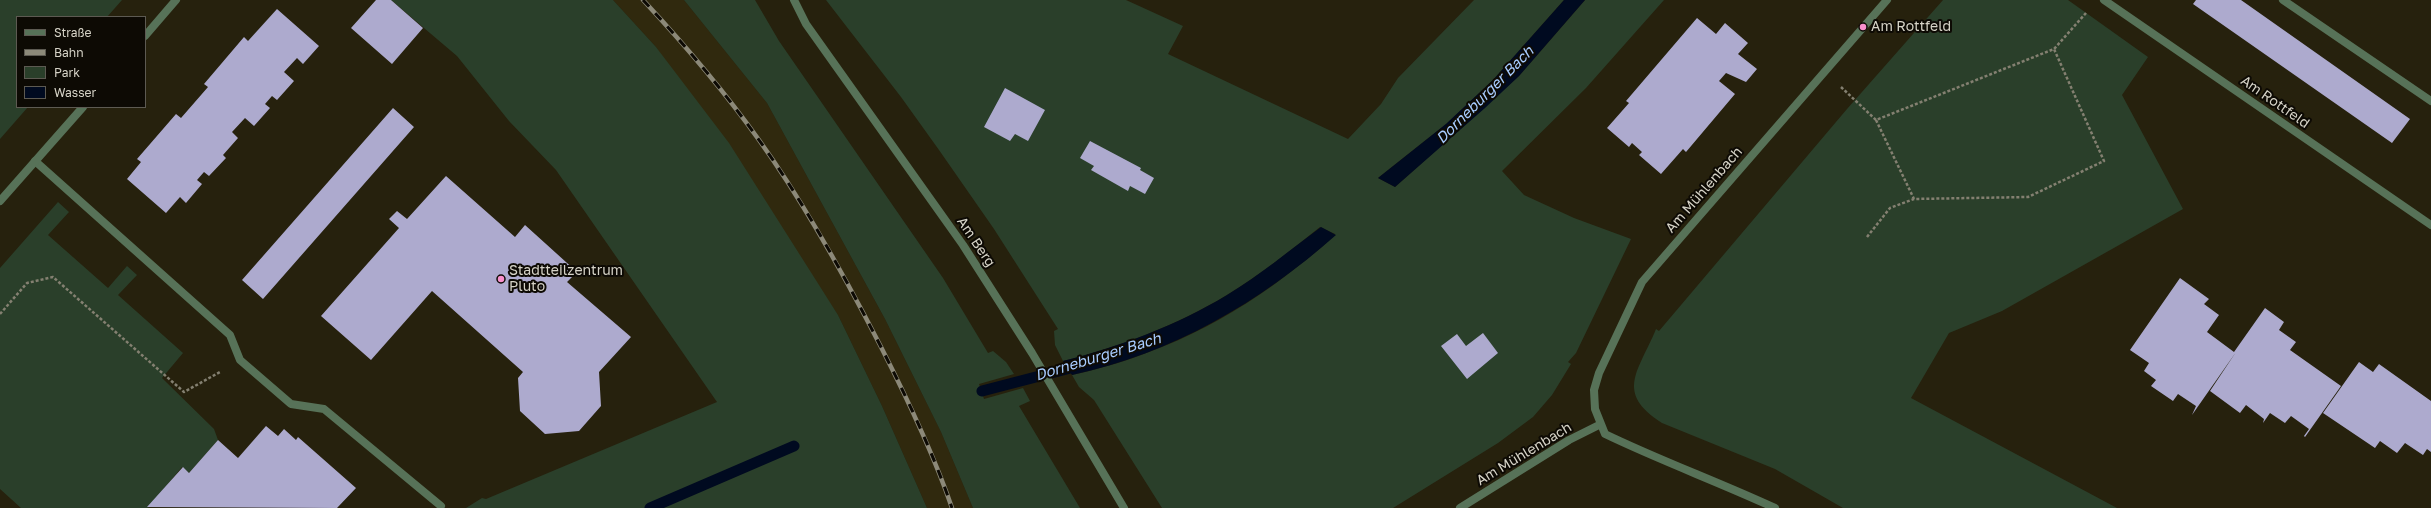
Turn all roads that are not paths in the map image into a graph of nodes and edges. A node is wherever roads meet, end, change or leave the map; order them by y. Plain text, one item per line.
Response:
1 (176, 0) edge
2 (794, 0) edge
3 (1887, 0) edge
4 (2104, 0) edge
5 (2283, 0) edge
6 (146, 35) edge
7 (2431, 101) edge
8 (82, 108) edge
9 (35, 161) junction
10 (0, 202) edge
11 (2431, 226) edge
12 (1602, 424) junction
13 (441, 506) dead end
14 (1124, 508) edge
15 (1460, 508) edge
16 (1775, 508) edge

1 - 6 street
2 - 14 street, Am Berg
3 - 12 street, Am Mühlenbach
4 - 11 street, Am Rottfeld
5 - 7 street
8 - 9 street
9 - 10 street
9 - 13 street
12 - 15 street, Am Mühlenbach
12 - 16 street, Am Mühlenbach

